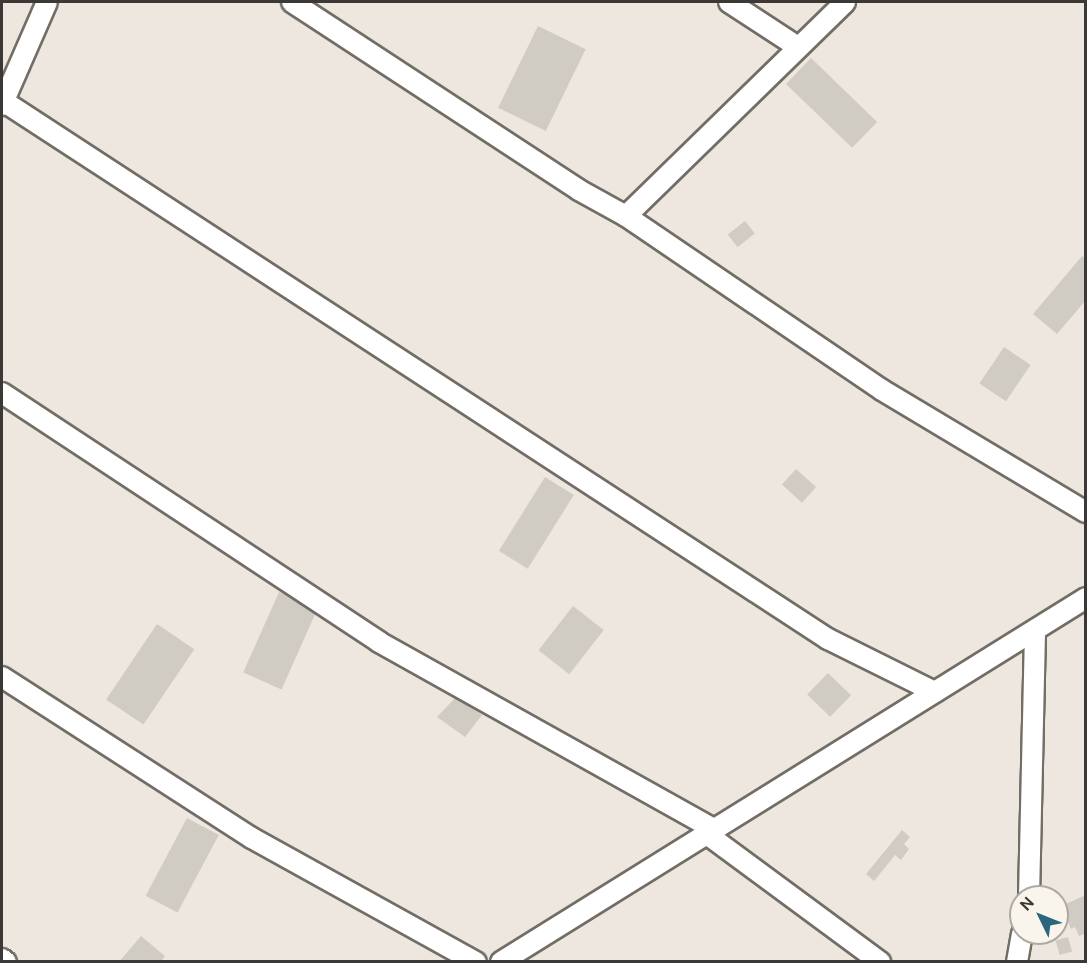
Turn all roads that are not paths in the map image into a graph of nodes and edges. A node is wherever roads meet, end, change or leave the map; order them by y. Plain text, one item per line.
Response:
1 (47, 2) edge
2 (292, 2) edge
3 (729, 2) edge
4 (844, 2) edge
5 (798, 47) junction
6 (3, 97) edge
7 (626, 216) junction
8 (2, 393) edge
9 (1086, 512) edge
10 (1086, 598) edge
11 (1035, 630) junction
12 (2, 677) edge
13 (935, 692) junction
14 (712, 832) junction
15 (1029, 885) edge
16 (1020, 945) edge
17 (2, 959) edge
18 (6, 962) edge
19 (476, 962) edge
20 (501, 962) edge
21 (880, 962) edge
22 (1017, 962) edge

1 - 6 street
2 - 7 street
3 - 5 street
4 - 5 street
5 - 7 street
6 - 13 street
7 - 9 street
8 - 14 street
10 - 11 street
11 - 13 street
11 - 15 street
12 - 19 street
13 - 14 street
14 - 20 street
14 - 21 street
16 - 22 street
17 - 18 street

